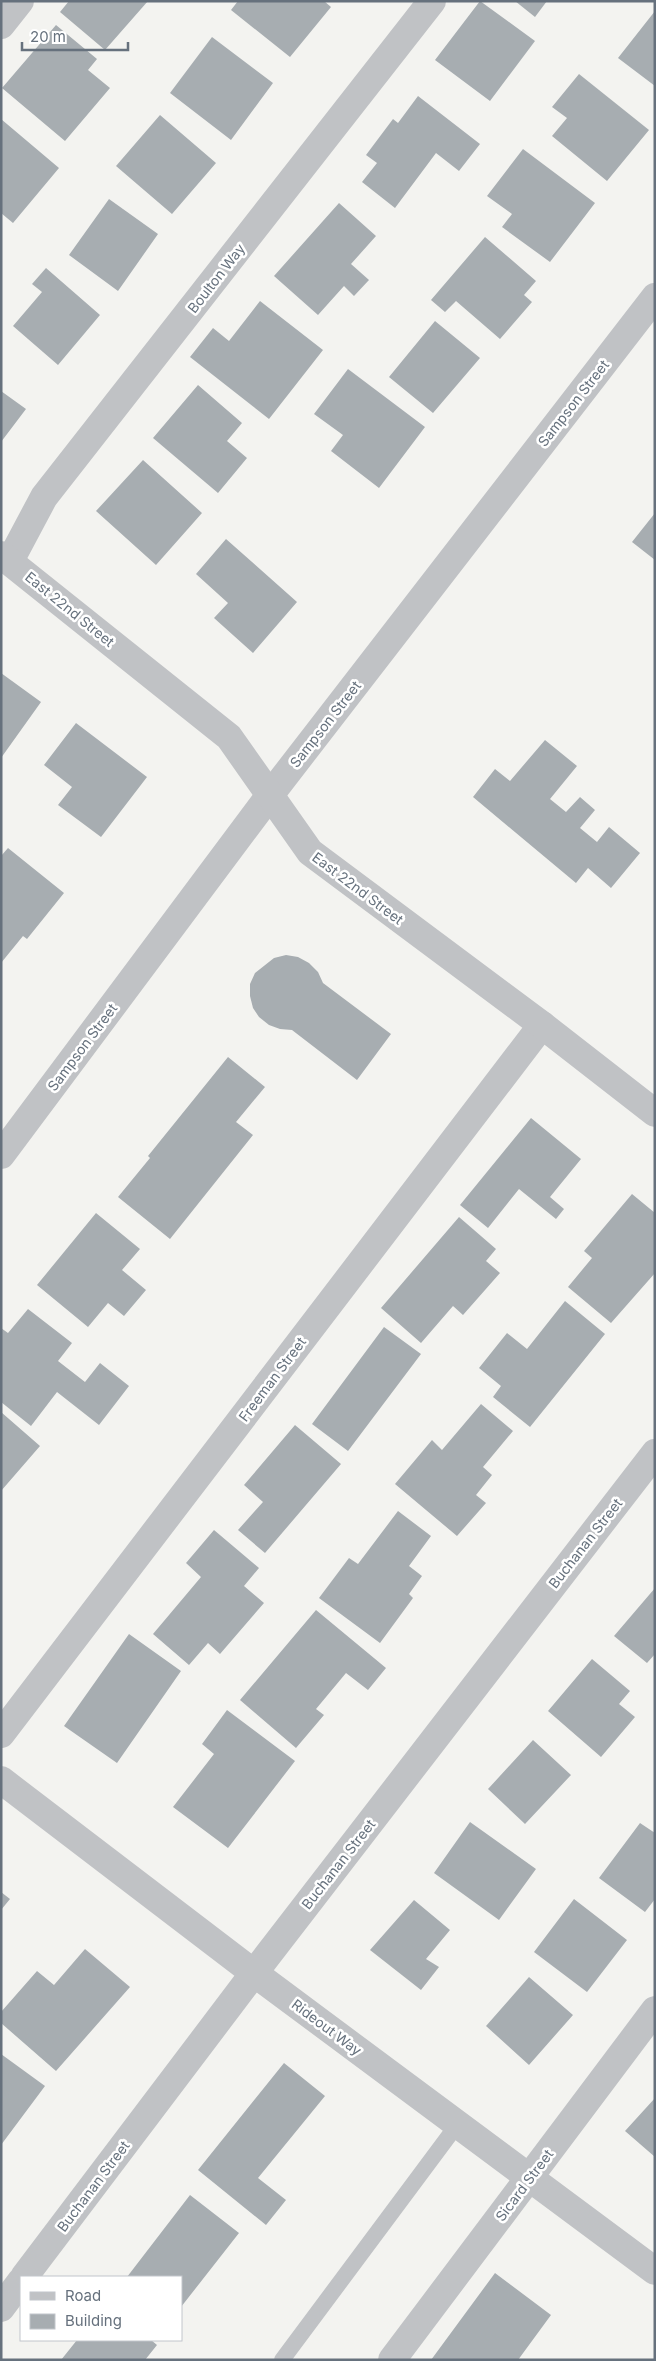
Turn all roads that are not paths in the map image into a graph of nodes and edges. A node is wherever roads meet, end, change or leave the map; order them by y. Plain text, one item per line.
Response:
1 (20, 1) edge
2 (432, 1) edge
3 (1, 25) edge
4 (655, 297) edge
5 (5, 558) edge
6 (270, 795) junction
7 (542, 1025) junction
8 (655, 1113) edge
9 (1, 1155) edge
10 (655, 1454) edge
11 (1, 1734) edge
12 (1, 1780) edge
13 (254, 1973) junction
14 (655, 2010) edge
15 (457, 2124) junction
16 (529, 2178) junction
17 (655, 2270) edge
18 (25, 2276) edge
19 (20, 2282) edge
20 (1, 2308) edge
21 (282, 2360) edge
22 (392, 2360) edge

1 - 3 street
2 - 5 street, Boulton Way
4 - 6 street, Sampson Street
5 - 6 street, East 22nd Street
6 - 7 street, East 22nd Street
6 - 9 street, Sampson Street
7 - 8 street, East 22nd Street
7 - 11 street, Freeman Street
10 - 13 street, Buchanan Street
12 - 13 street, Rideout Way
13 - 15 street, Rideout Way
13 - 18 street, Buchanan Street
14 - 16 street, Sicard Street
15 - 16 street, Rideout Way
15 - 21 lane
16 - 17 street, Rideout Way
16 - 22 street, Sicard Street
19 - 20 street

